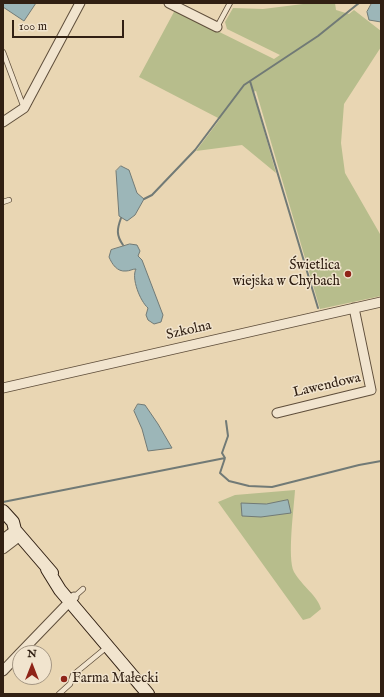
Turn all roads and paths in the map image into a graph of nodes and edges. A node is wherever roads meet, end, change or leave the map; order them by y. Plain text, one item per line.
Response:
1 (80, 3) edge
2 (169, 3) edge
3 (230, 3) edge
4 (217, 27) joint
5 (3, 52) edge
6 (22, 111) junction
7 (3, 122) edge
8 (9, 200) dead end
9 (3, 202) edge
10 (381, 302) edge
11 (354, 308) junction
12 (3, 388) edge
13 (277, 412) dead end
14 (3, 511) edge
15 (3, 521) edge
16 (17, 533) junction
17 (3, 539) edge
18 (3, 550) edge
19 (75, 596) junction
20 (104, 641) junction
21 (28, 645) edge
22 (12, 661) edge
23 (3, 671) edge
24 (143, 691) edge
25 (59, 694) edge

1 - 6 street
2 - 4 street
3 - 4 lane
5 - 6 lane
6 - 7 street
8 - 9 lane
10 - 11 street, Szkolna
11 - 12 street, Szkolna
11 - 13 street, Lawendowa
14 - 16 street
15 - 16 street
16 - 17 street
16 - 18 street
16 - 19 street
19 - 20 street
19 - 21 street
20 - 24 street
20 - 25 lane
22 - 23 street

